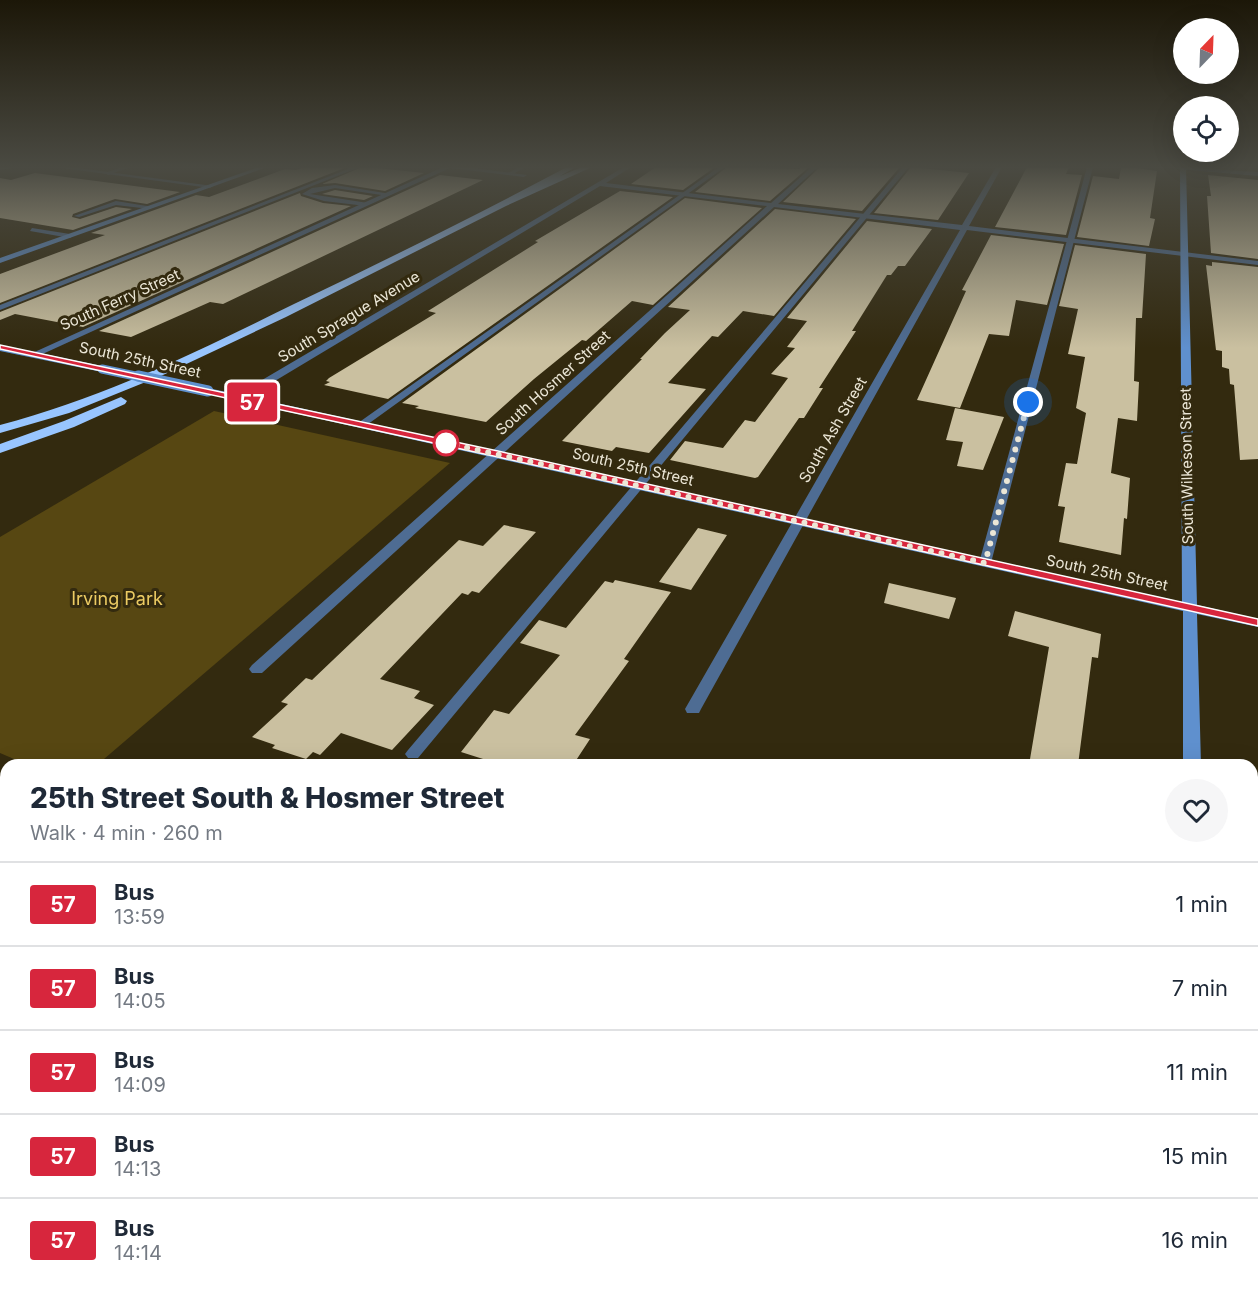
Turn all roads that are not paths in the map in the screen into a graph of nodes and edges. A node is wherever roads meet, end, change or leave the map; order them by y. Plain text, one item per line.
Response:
1 (94, 227) edge
2 (205, 227) edge
3 (315, 227) edge
4 (457, 227) edge
5 (525, 227) edge
6 (637, 227) edge
7 (747, 227) edge
8 (857, 227) edge
9 (960, 227) edge
10 (1073, 227) edge
11 (1184, 227) edge
12 (965, 228) junction
13 (32, 230) dead end
14 (70, 236) junction
15 (1070, 240) junction
16 (1185, 254) junction
17 (0, 261) edge
18 (1258, 263) edge
19 (0, 309) edge
20 (0, 348) edge
21 (33, 355) junction
22 (195, 357) junction
23 (239, 398) junction
24 (361, 425) junction
25 (0, 427) edge
26 (0, 449) edge
27 (498, 454) junction
28 (640, 486) junction
29 (798, 521) junction
30 (985, 563) junction
31 (1190, 608) junction
32 (1258, 623) edge
33 (256, 669) dead end
34 (693, 709) dead end
35 (413, 754) dead end
36 (1192, 759) edge

1 - 14 street
2 - 19 lane
3 - 21 street, South Ferry Street
4 - 22 highway
5 - 23 street, South Sprague Avenue
6 - 24 lane
7 - 27 street, South Hosmer Street
8 - 28 lane
9 - 12 street
10 - 15 lane
11 - 16 street, South Wilkeson Street
12 - 15 street
12 - 29 street, South Ash Street
13 - 14 lane
14 - 17 street
15 - 16 street
15 - 30 lane
16 - 18 street
16 - 31 street, South Wilkeson Street
20 - 21 street, South 25th Street
21 - 23 street, South 25th Street, bridge
22 - 25 highway
22 - 26 highway
23 - 24 street, South 25th Street
24 - 27 street, South 25th Street
27 - 28 street, South 25th Street
27 - 33 street, South Hosmer Street
28 - 29 street, South 25th Street
28 - 35 lane
29 - 30 street, South 25th Street
29 - 34 street, South Ash Street
30 - 31 street, South 25th Street
31 - 32 street, South 25th Street
31 - 36 street, South Wilkeson Street

